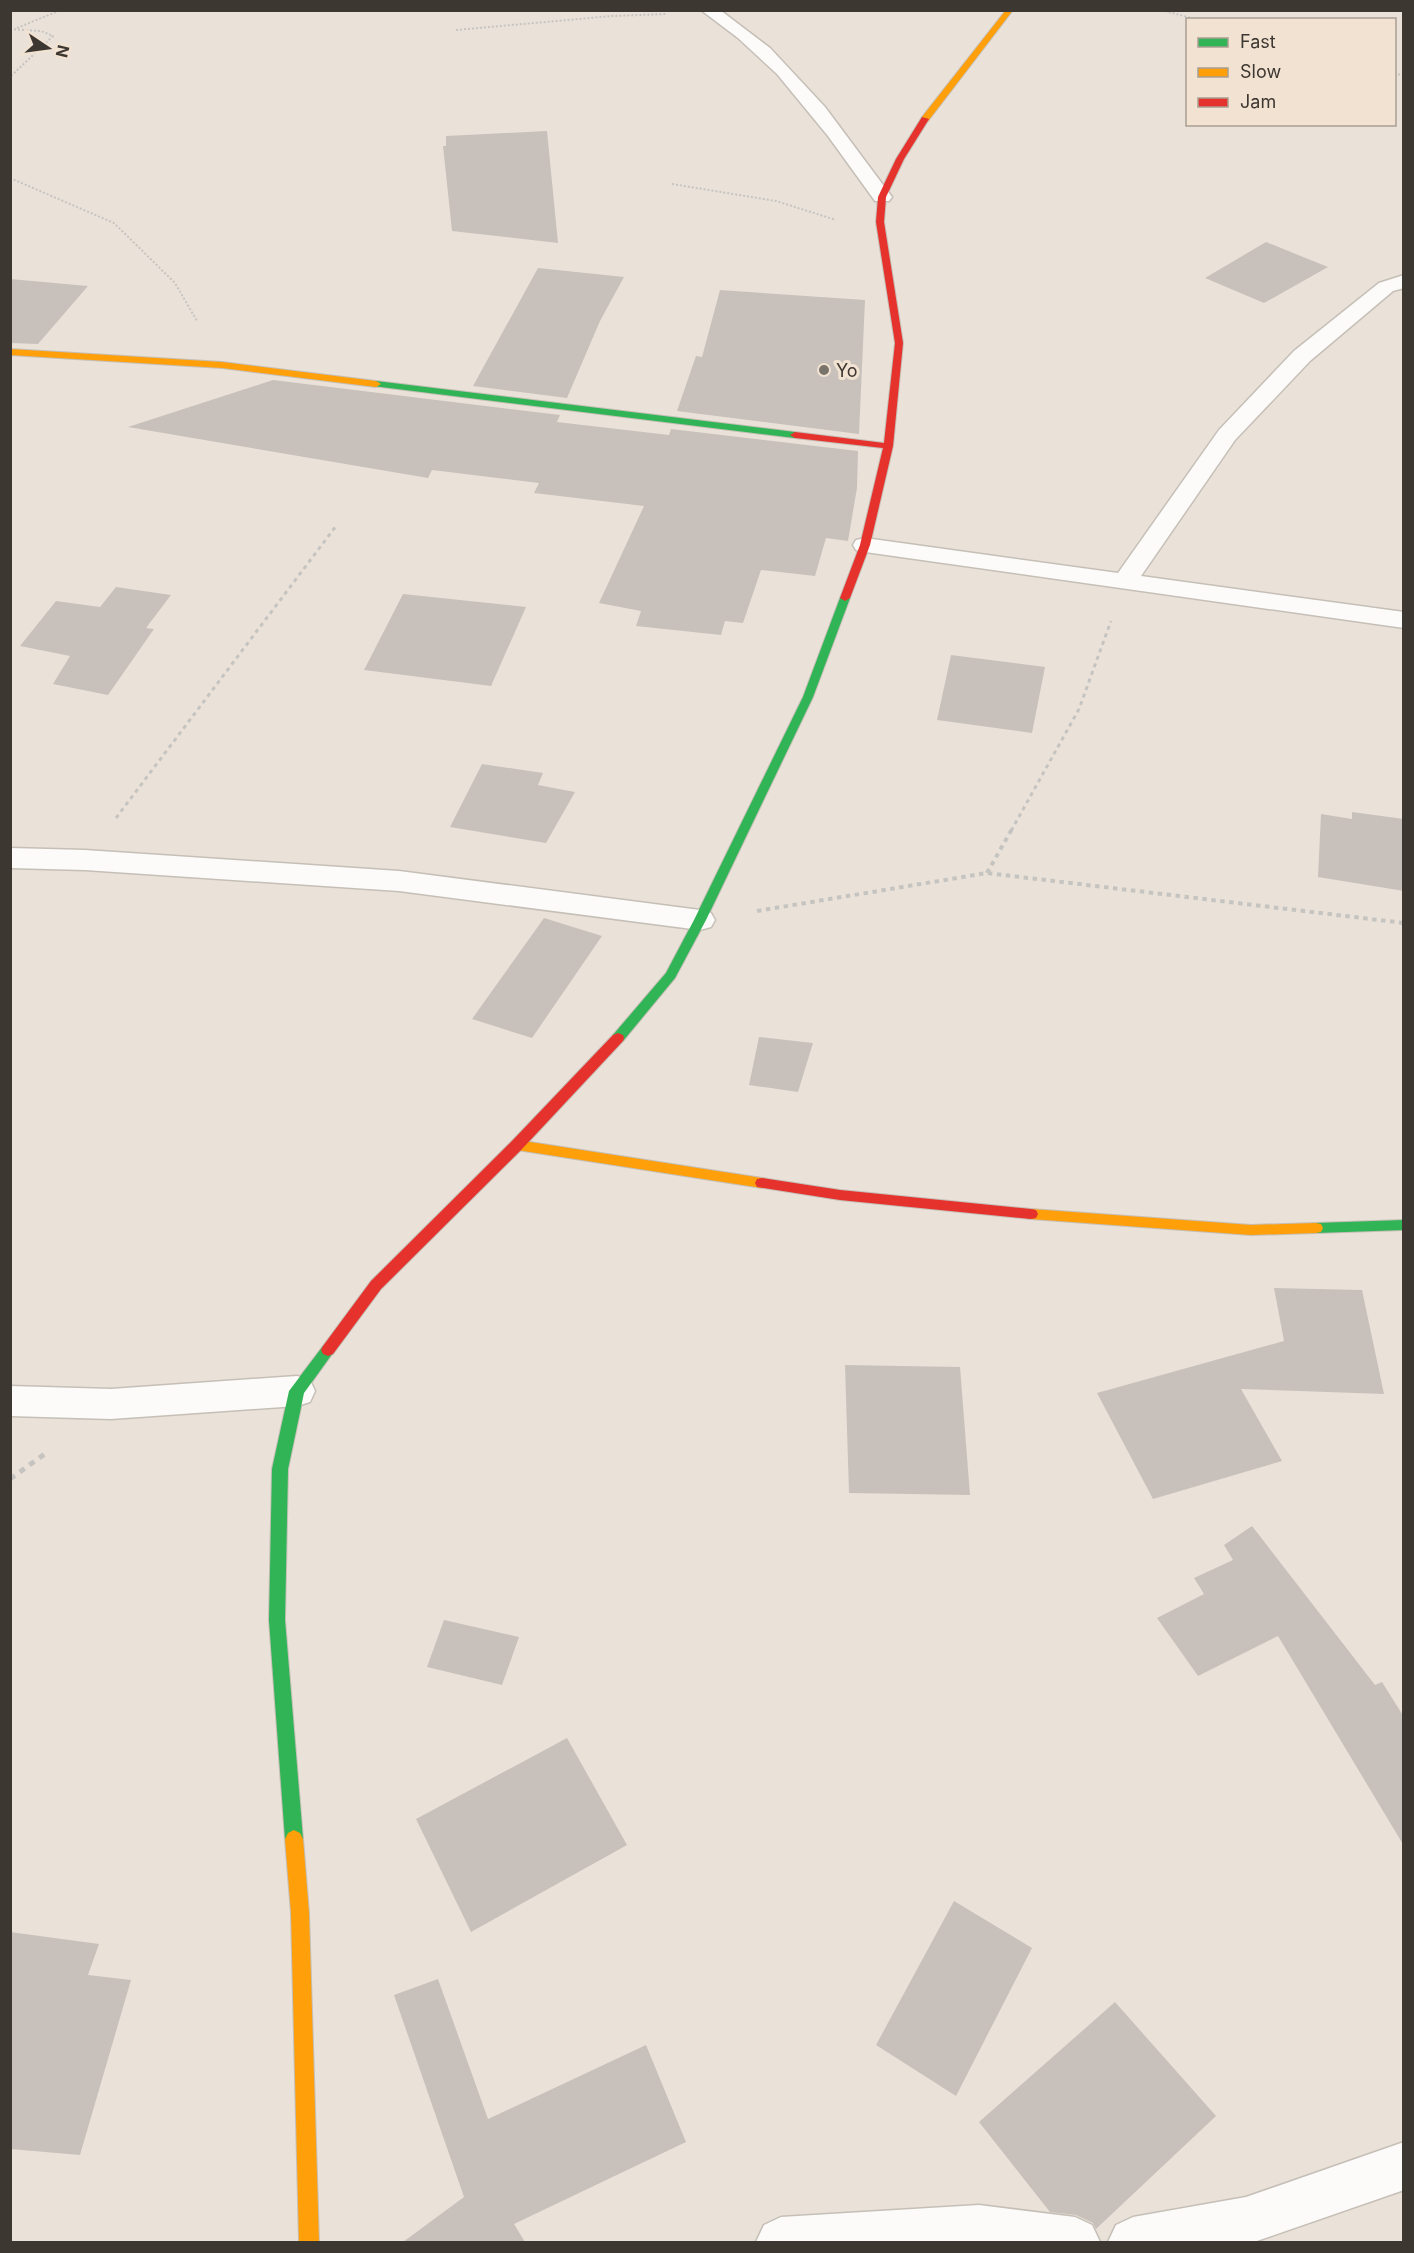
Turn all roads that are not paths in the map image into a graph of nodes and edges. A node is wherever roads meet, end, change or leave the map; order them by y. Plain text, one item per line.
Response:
1 (1010, 10) edge
2 (711, 12) edge
3 (882, 197) junction
4 (1404, 281) edge
5 (10, 352) edge
6 (888, 446) junction
7 (865, 545) junction
8 (1125, 581) junction
9 (1404, 620) edge
10 (10, 858) edge
11 (700, 920) junction
12 (517, 1145) junction
13 (1404, 1225) edge
14 (297, 1391) junction
15 (10, 1401) edge
16 (1404, 2166) edge
17 (309, 2242) edge
18 (781, 2242) edge
19 (1075, 2242) edge
20 (1133, 2242) edge

1 - 3 street
2 - 3 street
3 - 6 street
4 - 8 street
5 - 6 street
6 - 7 street
7 - 8 street
7 - 11 street
8 - 9 street
10 - 11 street
11 - 12 street
12 - 13 street
12 - 14 street
14 - 15 street
14 - 17 street
16 - 20 street
18 - 19 street

